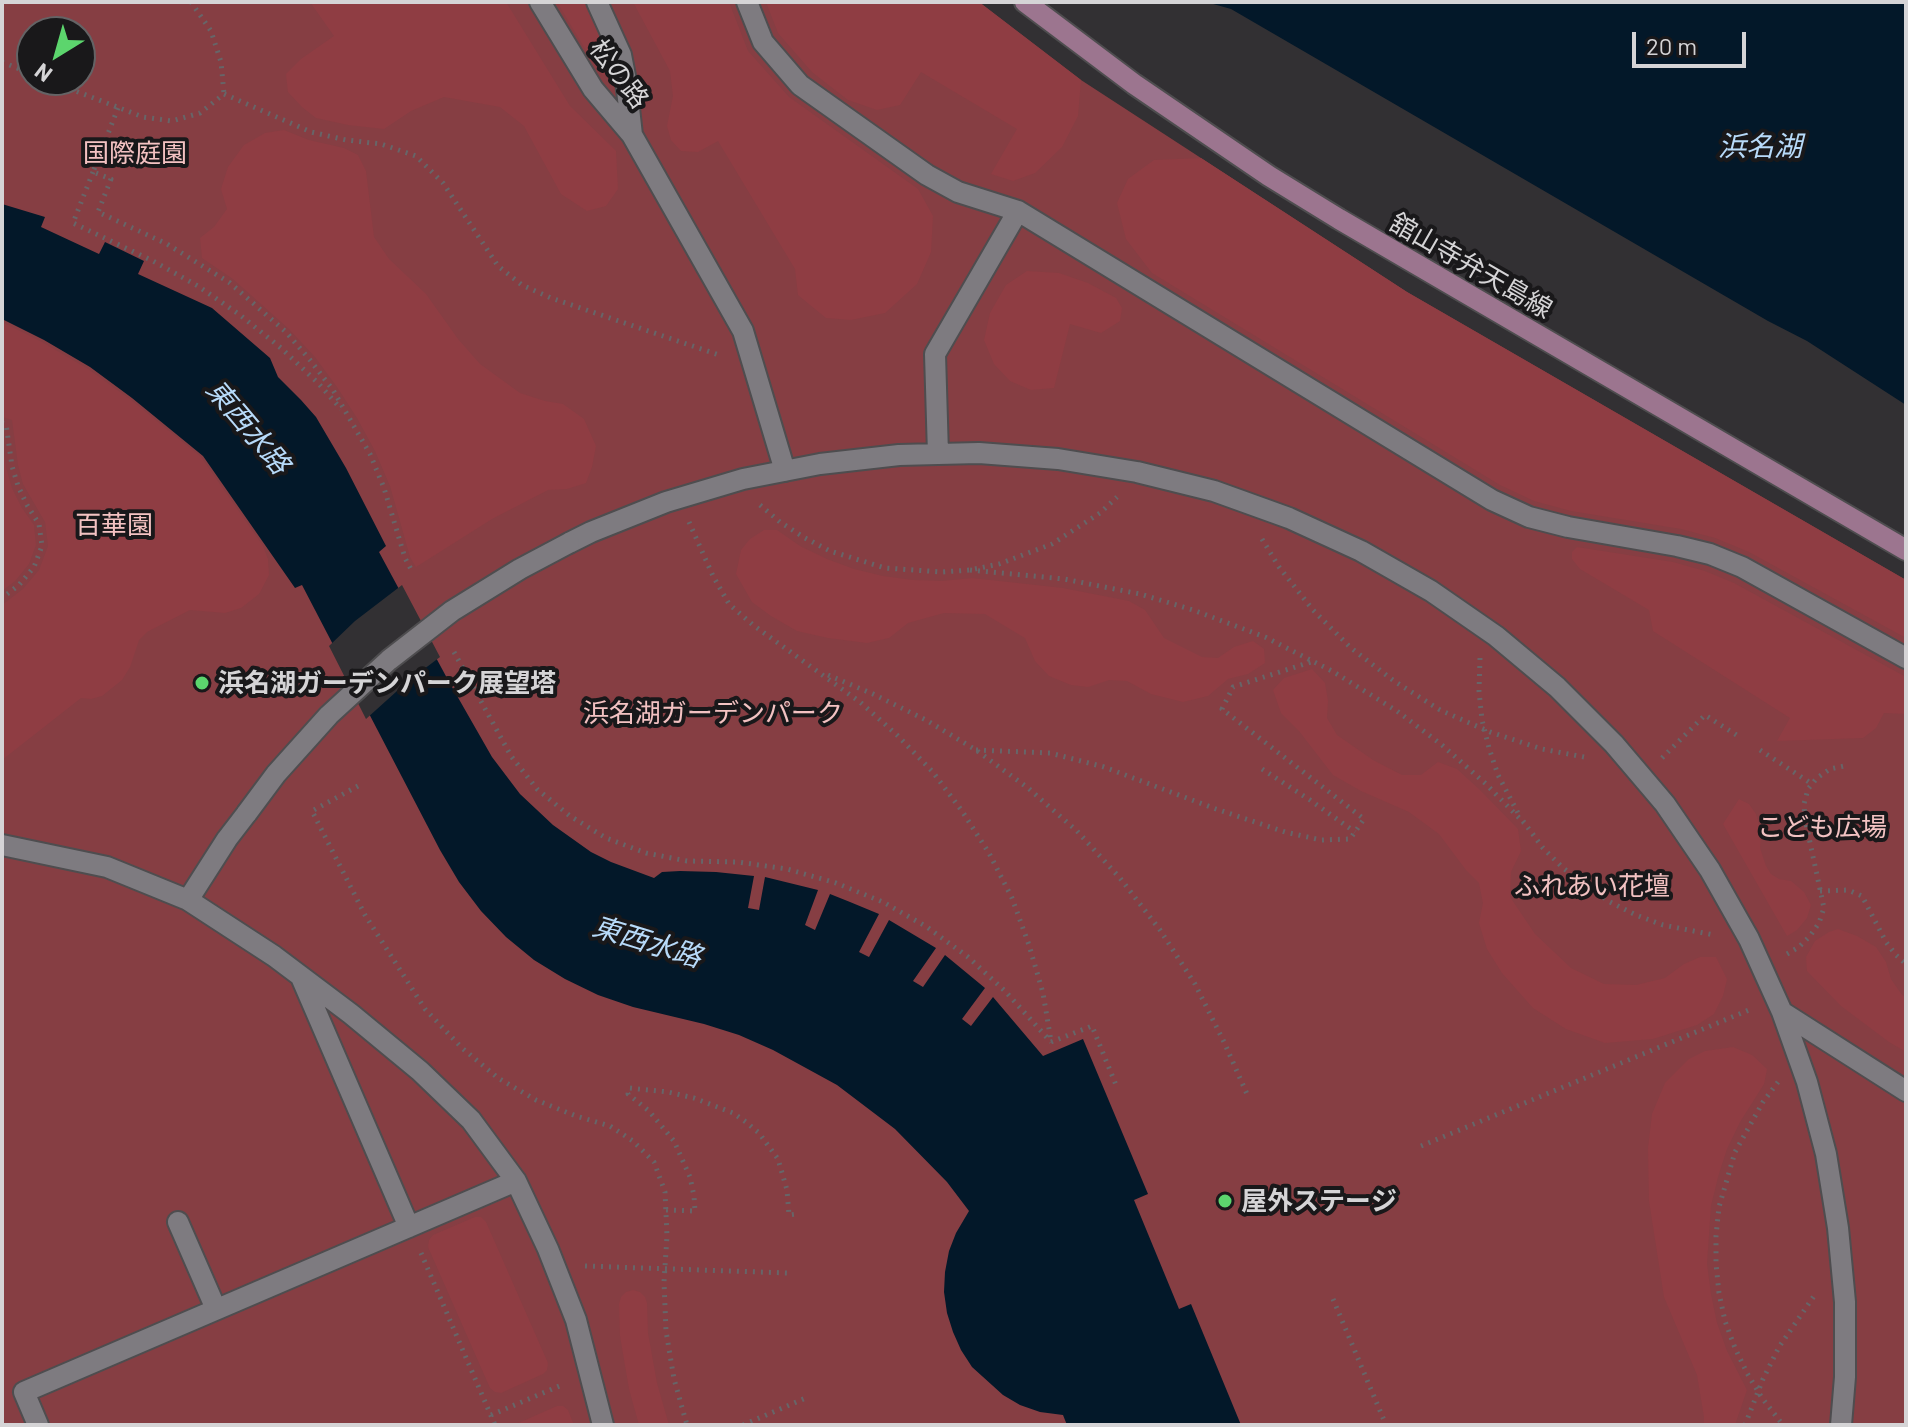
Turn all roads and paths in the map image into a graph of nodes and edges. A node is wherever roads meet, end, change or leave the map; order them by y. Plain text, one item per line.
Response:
1 (191, 2) edge
2 (540, 2) edge
3 (597, 2) edge
4 (747, 2) edge
5 (1025, 2) edge
6 (224, 94) junction
7 (88, 96) edge
8 (118, 108) junction
9 (632, 135) junction
10 (93, 172) junction
11 (1018, 211) junction
12 (754, 366) junction
13 (352, 422) junction
14 (2, 423) edge
15 (938, 454) junction
16 (785, 471) junction
17 (1138, 472) junction
18 (737, 481) junction
19 (679, 498) junction
20 (1241, 501) junction
21 (1906, 550) edge
22 (970, 570) junction
23 (413, 573) dead end
24 (2, 598) edge
25 (1484, 627) junction
26 (454, 652) dead end
27 (1906, 658) edge
28 (1314, 661) junction
29 (819, 672) junction
30 (1485, 730) junction
31 (1738, 736) dead end
32 (976, 750) junction
33 (1760, 750) dead end
34 (1629, 761) junction
35 (1844, 766) dead end
36 (1262, 769) dead end
37 (1642, 778) junction
38 (1812, 784) junction
39 (358, 786) dead end
40 (1524, 823) junction
41 (1355, 832) junction
42 (2, 845) edge
43 (1820, 891) junction
44 (188, 900) junction
45 (1747, 936) junction
46 (1906, 964) edge
47 (1761, 966) junction
48 (301, 977) junction
49 (1779, 1005) junction
50 (1051, 1042) junction
51 (1799, 1061) junction
52 (1116, 1085) dead end
53 (1906, 1091) edge
54 (1247, 1094) dead end
55 (1421, 1146) dead end
56 (516, 1181) junction
57 (666, 1210) junction
58 (797, 1214) dead end
59 (178, 1222) dead end
60 (409, 1227) junction
61 (1842, 1264) junction
62 (555, 1265) junction
63 (665, 1269) junction
64 (788, 1273) dead end
65 (1333, 1299) dead end
66 (216, 1309) junction
67 (590, 1373) junction
68 (1757, 1391) junction
69 (808, 1397) dead end
70 (491, 1415) junction
71 (38, 1425) edge
72 (495, 1425) edge
73 (603, 1425) edge
74 (687, 1425) edge
75 (743, 1425) edge
76 (1386, 1425) edge
77 (1745, 1425) edge
78 (1783, 1425) edge
79 (1841, 1425) edge

1 - 6 path
2 - 9 lane, 松の路
3 - 9 lane
4 - 11 lane
5 - 21 main road, 舘山寺弁天島線
6 - 8 path
6 - 12 path
7 - 8 path
8 - 10 path
9 - 12 lane
10 - 13 path
10 - 13 path
11 - 15 lane
11 - 27 lane
12 - 16 lane
13 - 23 path
14 - 24 path
15 - 16 lane
15 - 17 lane
16 - 18 lane
17 - 20 lane
17 - 22 path
18 - 19 lane
18 - 22 path
19 - 29 path
19 - 44 lane, bridge
20 - 25 lane
20 - 30 path
22 - 28 path
25 - 30 path
25 - 34 lane
26 - 50 path
28 - 40 path
28 - 41 path
29 - 32 path
29 - 50 path
30 - 34 path
30 - 40 path
31 - 37 path
32 - 41 path
32 - 54 path
33 - 38 path
34 - 37 lane
35 - 38 path
36 - 41 path
37 - 45 lane
38 - 43 path
39 - 57 path
40 - 45 path
42 - 44 lane
43 - 46 path
43 - 47 path
44 - 48 lane
45 - 47 lane
47 - 49 lane
48 - 56 lane
48 - 60 lane
49 - 51 lane
49 - 53 lane
49 - 55 path
50 - 52 path
51 - 61 lane
51 - 68 path
56 - 60 lane
56 - 62 lane
57 - 58 path
57 - 63 path
59 - 66 lane
60 - 66 lane
60 - 70 path
61 - 68 path
61 - 79 lane
62 - 63 path
62 - 67 lane
63 - 64 path
63 - 74 path
65 - 76 path
66 - 71 lane
67 - 70 path
67 - 73 lane
68 - 77 path
68 - 78 path
69 - 75 path
70 - 72 path

